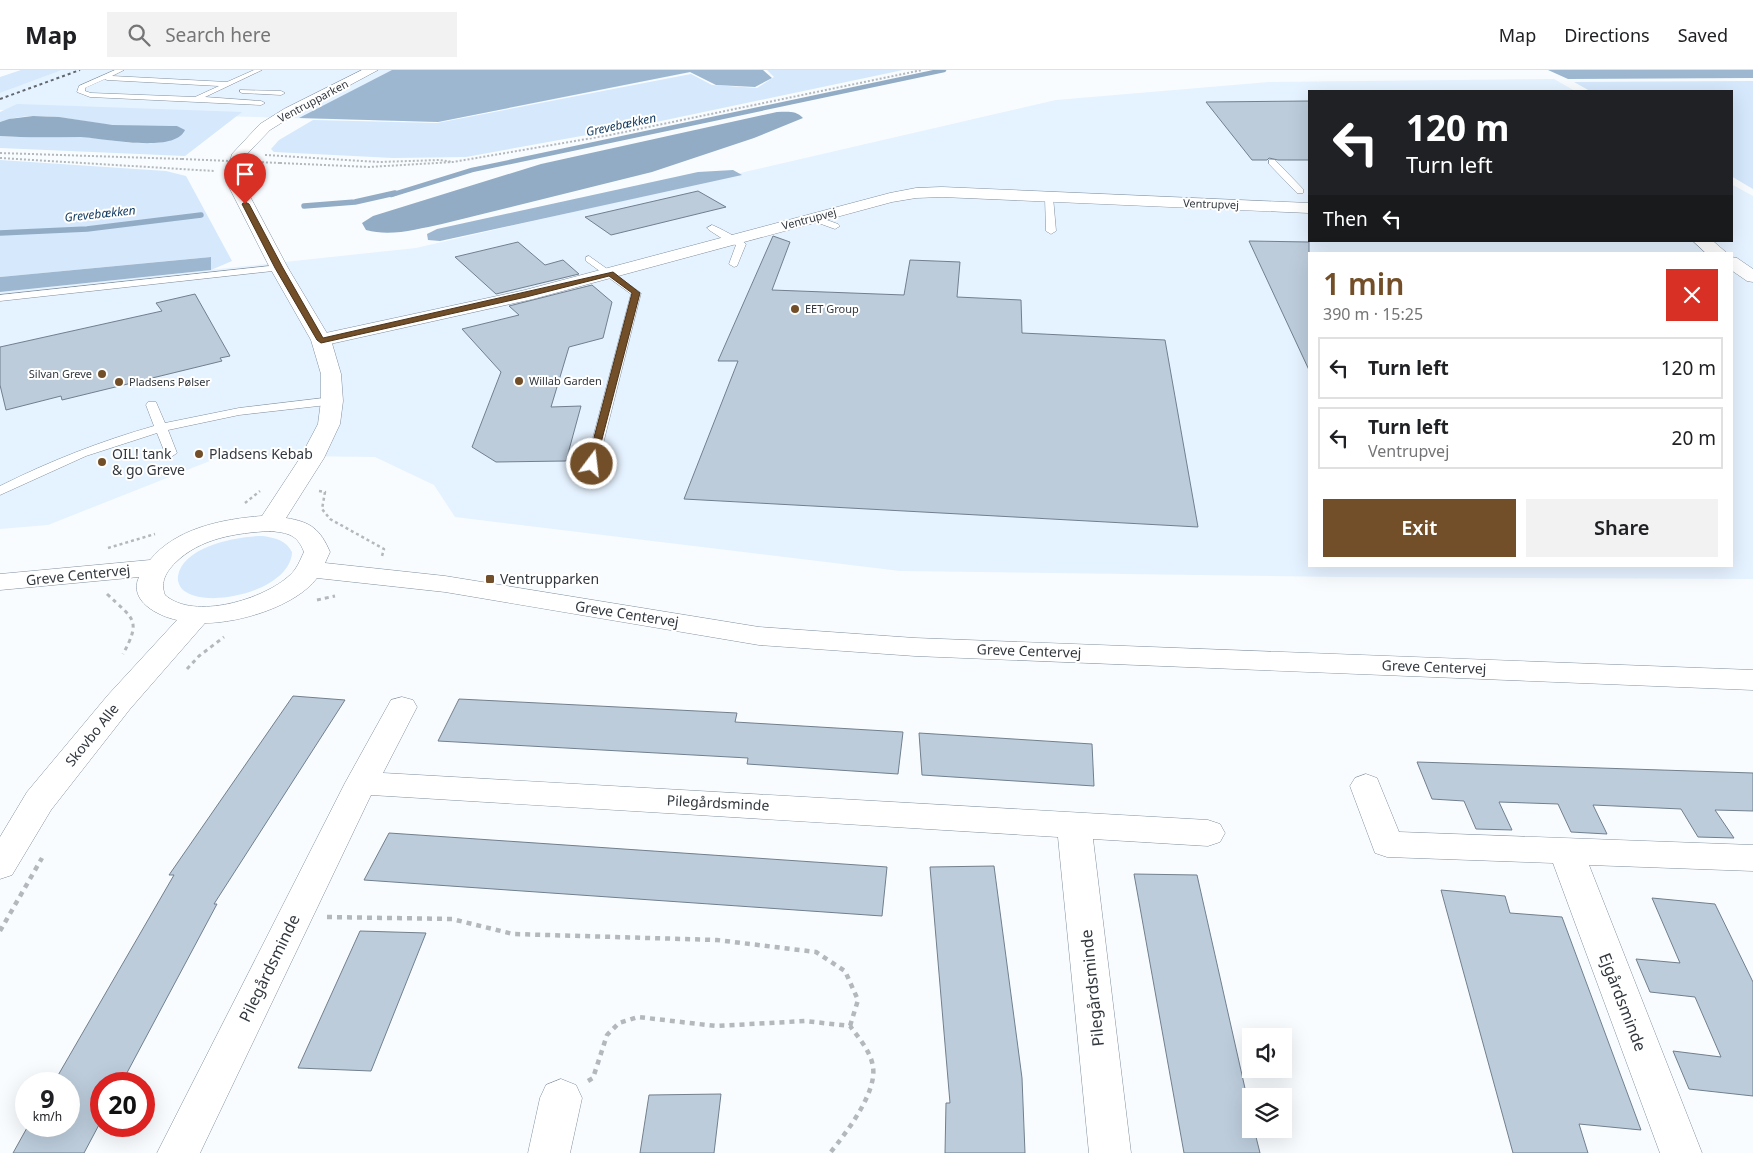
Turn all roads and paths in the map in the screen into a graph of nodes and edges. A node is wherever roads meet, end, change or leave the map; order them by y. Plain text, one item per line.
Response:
1 (122, 70) edge
2 (259, 70) edge
3 (372, 70) edge
4 (922, 70) edge
5 (103, 78) junction
6 (228, 84) junction
7 (216, 90) junction
8 (281, 94) dead end
9 (196, 99) junction
10 (261, 103) dead end
11 (0, 153) edge
12 (239, 154) junction
13 (0, 158) edge
14 (453, 162) junction
15 (1272, 162) dead end
16 (235, 172) junction
17 (1300, 191) dead end
18 (1049, 197) junction
19 (1308, 208) edge
20 (813, 218) junction
21 (835, 226) dead end
22 (712, 228) dead end
23 (1051, 231) dead end
24 (733, 240) junction
25 (1702, 242) edge
26 (1716, 252) edge
27 (589, 259) dead end
28 (1733, 263) edge
29 (734, 264) dead end
30 (279, 268) junction
31 (611, 273) junction
32 (1753, 277) edge
33 (0, 298) edge
34 (321, 340) junction
35 (332, 401) junction
36 (152, 405) dead end
37 (162, 429) junction
38 (171, 453) dead end
39 (592, 464) dead end
40 (260, 490) dead end
41 (0, 491) edge
42 (325, 492) dead end
43 (238, 506) dead end
44 (270, 523) junction
45 (164, 531) dead end
46 (156, 567) junction
47 (311, 569) junction
48 (91, 573) junction
49 (366, 575) junction
50 (0, 582) edge
51 (310, 603) dead end
52 (198, 614) junction
53 (228, 634) dead end
54 (120, 658) dead end
55 (186, 670) dead end
56 (1753, 680) edge
57 (402, 707) dead end
58 (362, 783) junction
59 (1366, 786) dead end
60 (1074, 824) junction
61 (1208, 833) dead end
62 (46, 850) dead end
63 (1566, 851) junction
64 (1753, 858) edge
65 (0, 866) edge
66 (294, 917) junction
67 (0, 931) edge
68 (850, 1026) junction
69 (561, 1098) joint
70 (178, 1153) edge
71 (549, 1153) edge
72 (830, 1153) edge
73 (1110, 1153) edge
74 (1681, 1153) edge

1 - 5 lane
2 - 6 lane
3 - 12 street, Ventrupparken
4 - 14 path
5 - 6 lane
5 - 9 lane
6 - 7 lane
7 - 8 lane
7 - 9 lane
9 - 10 lane
11 - 14 path, bridge
12 - 14 path
12 - 16 street
13 - 16 path
15 - 17 lane
16 - 30 street
18 - 19 street, Ventrupvej
18 - 20 street, Ventrupvej
18 - 23 lane
20 - 21 lane
20 - 24 street, Ventrupvej
22 - 24 lane
24 - 29 lane
24 - 31 street, Ventrupvej
25 - 26 street
27 - 31 lane
28 - 32 street
30 - 33 lane
30 - 34 street
31 - 34 street, Ventrupvej
31 - 39 lane
34 - 35 street
35 - 37 lane
35 - 44 street
36 - 37 lane
37 - 38 lane
37 - 41 lane
40 - 43 path
42 - 49 path
44 - 46 street
44 - 47 street
45 - 48 path
46 - 48 street, Greve Centervej
46 - 52 street
47 - 49 street, Greve Centervej
47 - 52 street
48 - 50 street, Greve Centervej
48 - 54 path
49 - 51 path
49 - 56 street, Greve Centervej
52 - 65 street, Skovbo Alle
53 - 55 path
57 - 58 street, Pilegårdsminde
58 - 60 street, Pilegårdsminde
58 - 66 street, Pilegårdsminde
59 - 63 street
60 - 61 street, Pilegårdsminde
60 - 73 street, Pilegårdsminde
62 - 67 path
63 - 64 street
63 - 74 street, Ejgårdsminde
66 - 68 path
66 - 70 street, Pilegårdsminde
68 - 69 path
68 - 72 path
69 - 71 street

